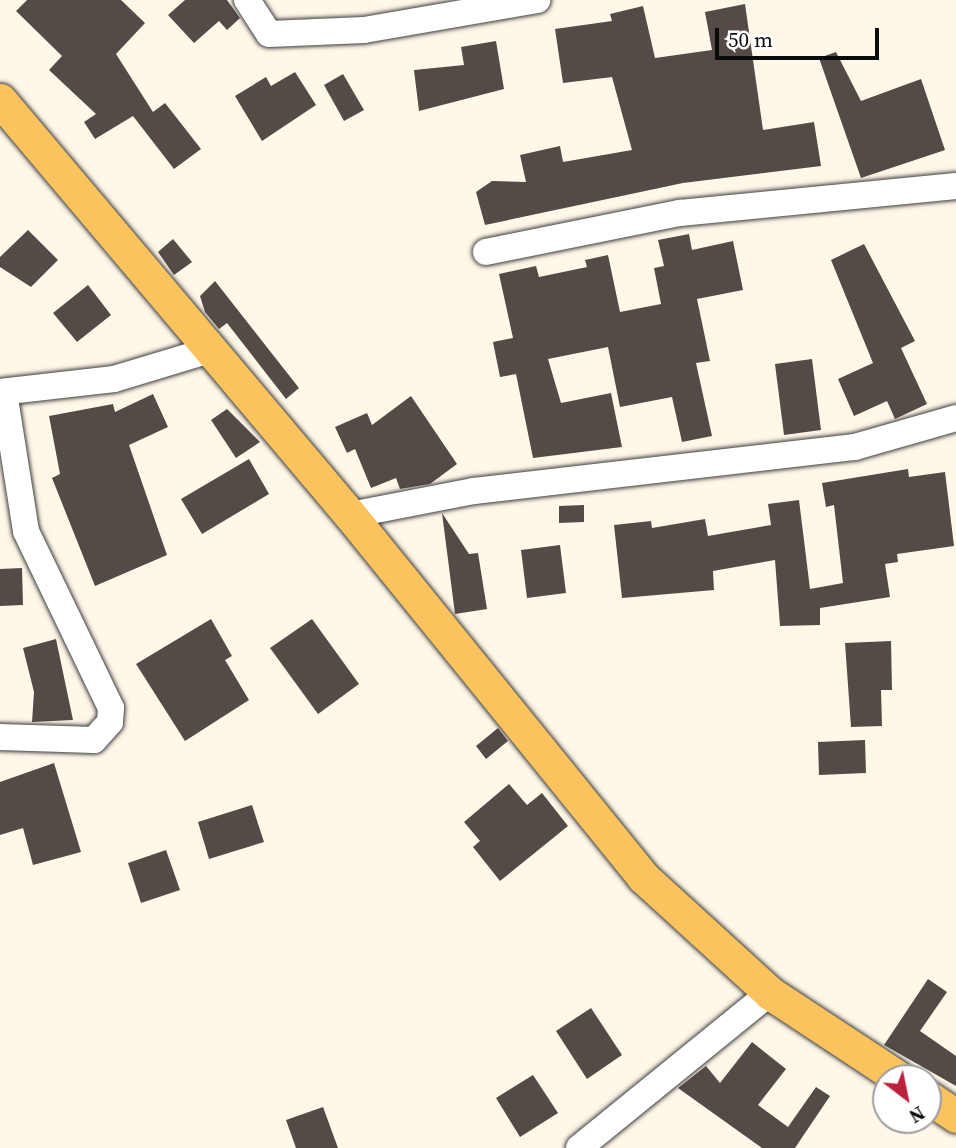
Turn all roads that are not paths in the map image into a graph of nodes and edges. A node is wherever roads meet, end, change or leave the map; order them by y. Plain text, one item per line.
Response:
1 (247, 0) edge
2 (537, 0) edge
3 (0, 100) edge
4 (956, 186) edge
5 (486, 252) dead end
6 (210, 350) junction
7 (2, 392) edge
8 (956, 418) edge
9 (350, 515) junction
10 (0, 737) edge
11 (770, 993) junction
12 (878, 1064) edge
13 (579, 1148) edge

1 - 2 street
3 - 6 main road
4 - 5 street
6 - 7 street
6 - 9 main road
7 - 10 street
8 - 9 street
9 - 11 main road
11 - 12 main road
11 - 13 street

